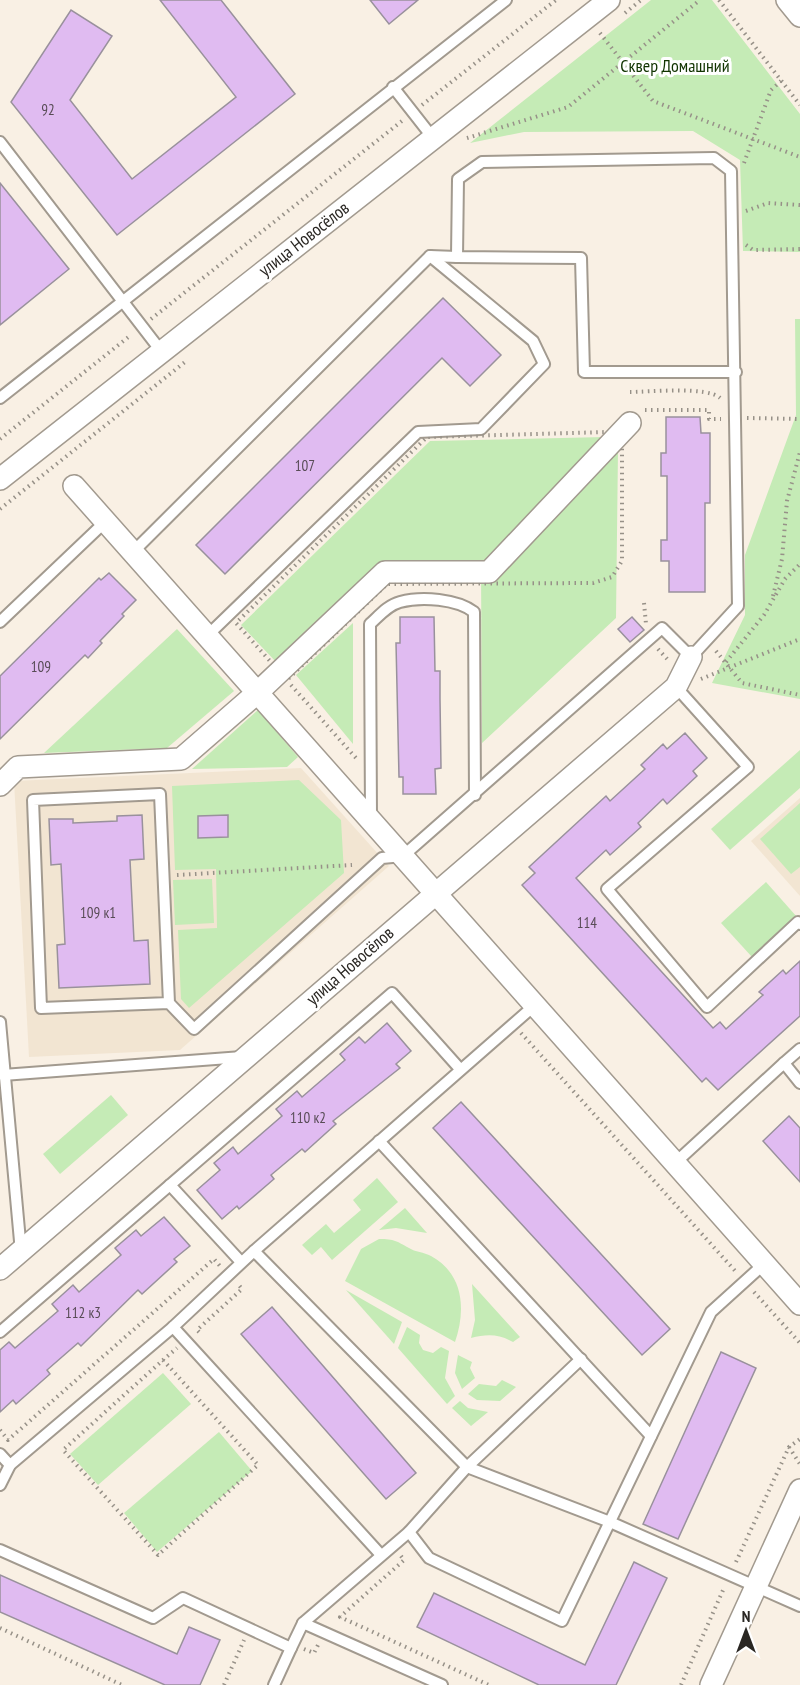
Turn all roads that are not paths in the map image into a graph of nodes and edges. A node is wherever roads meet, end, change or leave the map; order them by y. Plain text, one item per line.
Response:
1 (506, 0) edge
2 (609, 0) edge
3 (787, 0) edge
4 (800, 16) edge
5 (393, 87) junction
6 (433, 138) junction
7 (0, 142) edge
8 (430, 256) junction
9 (457, 257) junction
10 (123, 301) junction
11 (161, 351) junction
12 (736, 372) junction
13 (0, 398) edge
14 (629, 424) road end
15 (0, 479) edge
16 (74, 486) dead end
17 (105, 521) junction
18 (134, 551) junction
19 (0, 622) edge
20 (208, 635) junction
21 (691, 657) junction
22 (676, 687) junction
23 (257, 693) junction
24 (0, 785) edge
25 (475, 795) junction
26 (371, 820) junction
27 (403, 856) junction
28 (436, 893) junction
29 (800, 924) edge
30 (170, 1003) junction
31 (535, 1005) junction
32 (0, 1023) edge
33 (800, 1049) edge
34 (245, 1057) junction
35 (784, 1063) junction
36 (460, 1069) junction
37 (3, 1075) junction
38 (800, 1083) edge
39 (2, 1096) edge
40 (379, 1141) junction
41 (675, 1163) junction
42 (171, 1185) junction
43 (254, 1251) junction
44 (21, 1253) junction
45 (241, 1262) junction
46 (764, 1264) junction
47 (0, 1269) edge
48 (800, 1305) edge
49 (173, 1327) junction
50 (0, 1332) edge
51 (581, 1359) junction
52 (651, 1436) junction
53 (0, 1454) edge
54 (10, 1466) junction
55 (467, 1467) junction
56 (0, 1485) edge
57 (800, 1490) edge
58 (610, 1522) junction
59 (409, 1532) junction
60 (0, 1550) edge
61 (381, 1555) junction
62 (756, 1588) junction
63 (800, 1606) edge
64 (303, 1623) junction
65 (291, 1648) junction
66 (274, 1685) edge
67 (442, 1685) edge
68 (711, 1685) edge

1 - 5 lane
2 - 6 street, улица Новосёлов
3 - 4 street
5 - 6 lane
5 - 10 lane
6 - 11 street, улица Новосёлов
7 - 10 lane
8 - 9 lane
8 - 18 lane
8 - 20 lane
9 - 12 lane
9 - 12 lane
10 - 11 lane
10 - 13 lane
11 - 15 street, улица Новосёлов
12 - 21 lane
14 - 23 street
16 - 17 street
17 - 18 street
17 - 19 lane
18 - 20 street
20 - 23 street
21 - 22 street, улица Новосёлов
21 - 25 lane
22 - 28 street, улица Новосёлов
22 - 29 lane
23 - 24 street
23 - 26 street
25 - 26 lane
25 - 27 lane
26 - 27 street
27 - 28 street
27 - 30 lane
28 - 31 street
28 - 34 street, улица Новосёлов
30 - 30 lane
31 - 36 lane
31 - 41 street
32 - 37 lane
33 - 35 lane
34 - 37 lane
34 - 44 street, улица Новосёлов
35 - 38 lane
35 - 41 lane
36 - 40 lane
36 - 42 lane
37 - 39 lane
39 - 44 lane
40 - 43 lane
40 - 51 lane
41 - 46 street
42 - 45 lane
42 - 50 lane
43 - 45 lane
43 - 55 lane
44 - 47 street, улица Новосёлов
45 - 49 lane
46 - 48 street
46 - 52 lane
49 - 54 lane
49 - 61 lane
51 - 52 lane
51 - 55 lane
52 - 58 lane
53 - 54 lane
54 - 56 lane
55 - 58 lane
55 - 59 lane
57 - 62 street
58 - 59 lane
58 - 62 lane
59 - 61 lane
60 - 65 lane
61 - 64 lane
62 - 63 lane
62 - 68 street
64 - 65 lane
64 - 67 lane
65 - 66 lane

